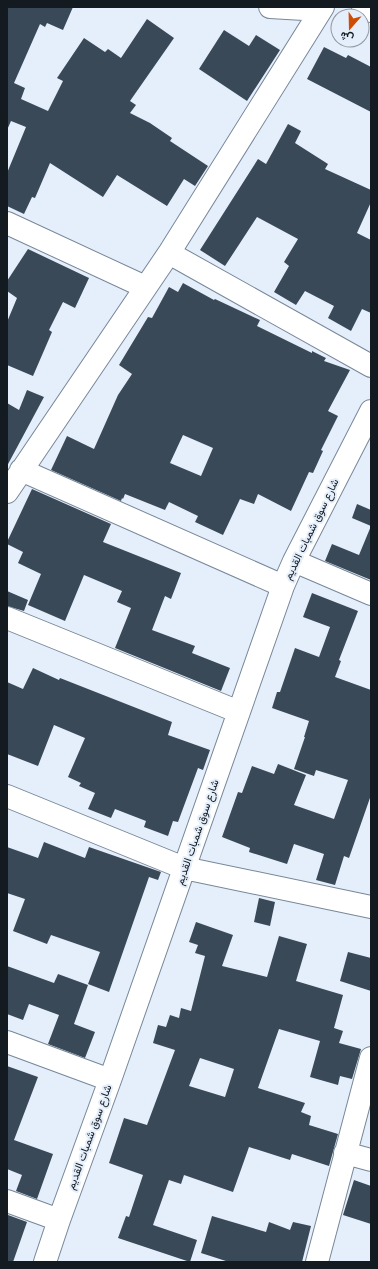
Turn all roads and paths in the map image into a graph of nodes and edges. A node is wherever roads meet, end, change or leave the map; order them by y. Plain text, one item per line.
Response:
1 (270, 7) edge
2 (364, 7) edge
3 (322, 9) edge
4 (371, 11) edge
5 (7, 223) edge
6 (169, 253) junction
7 (145, 288) junction
8 (371, 366) edge
9 (371, 411) edge
10 (21, 470) junction
11 (7, 492) edge
12 (294, 561) junction
13 (284, 586) junction
14 (371, 594) edge
15 (7, 618) edge
16 (239, 712) junction
17 (7, 796) edge
18 (184, 868) junction
19 (371, 906) edge
20 (7, 1042) edge
21 (371, 1058) edge
22 (110, 1080) junction
23 (345, 1153) junction
24 (371, 1160) edge
25 (7, 1201) edge
26 (59, 1220) junction
27 (45, 1262) edge
28 (318, 1262) edge

1 - 3 street
2 - 4 street
3 - 6 street
5 - 7 street
6 - 7 street
6 - 8 street
7 - 10 street
9 - 12 street, شارع سوق شمبات القديم
10 - 11 street
10 - 13 street
12 - 13 street, شارع سوق شمبات القديم
12 - 14 street
13 - 16 street, شارع سوق شمبات القديم
15 - 16 street
16 - 18 street, شارع سوق شمبات القديم
17 - 18 street
18 - 19 street
18 - 22 street, شارع سوق شمبات القديم
20 - 22 street
21 - 23 street
22 - 26 street, شارع سوق شمبات القديم
23 - 24 street
23 - 28 street
25 - 26 street
26 - 27 street, شارع سوق شمبات القديم

